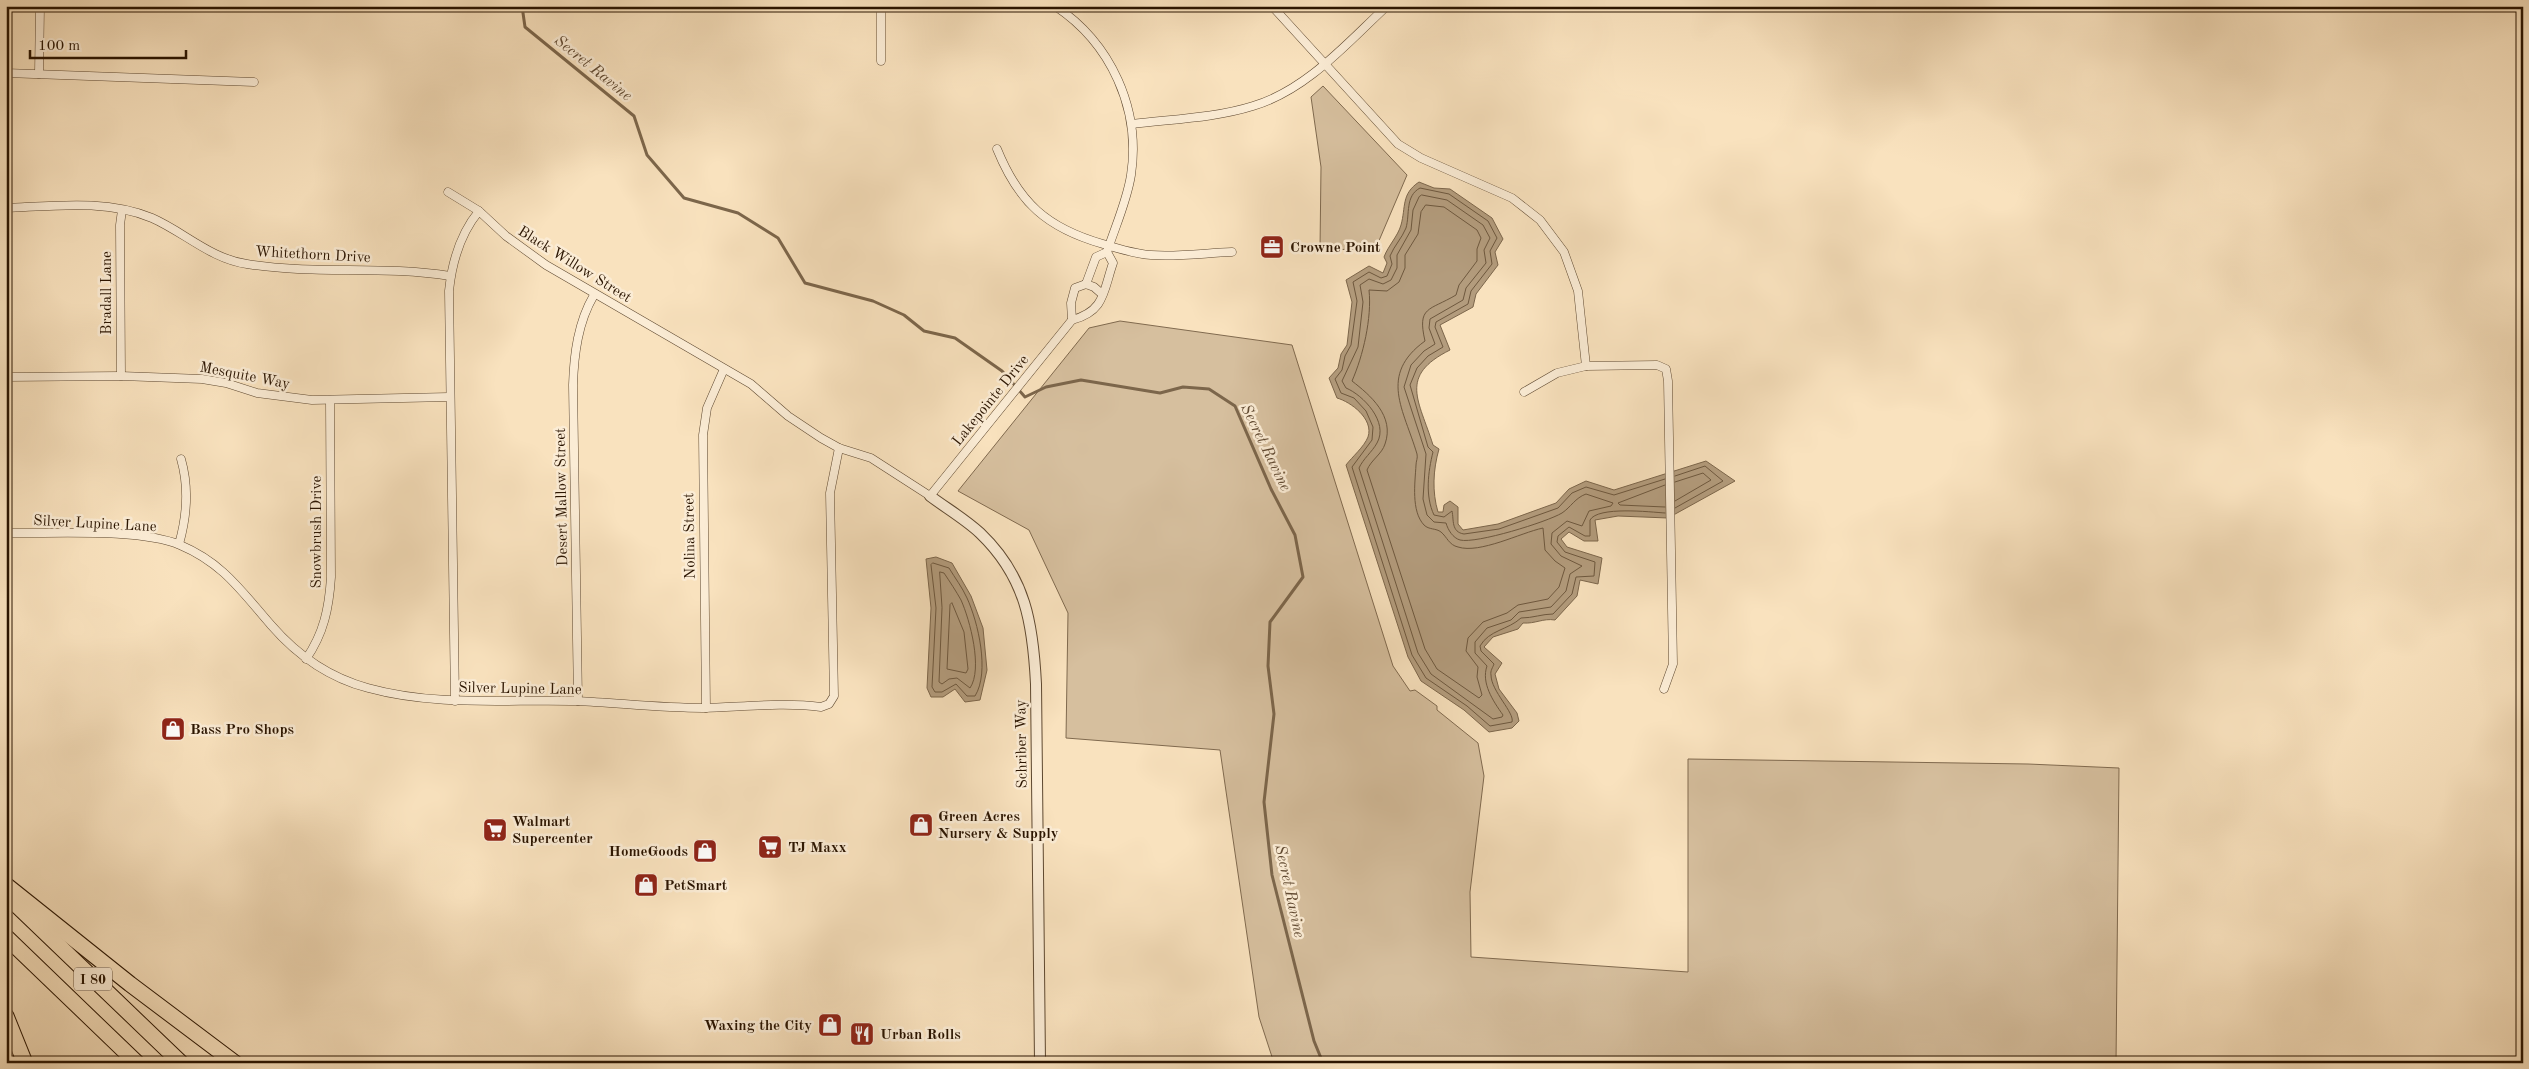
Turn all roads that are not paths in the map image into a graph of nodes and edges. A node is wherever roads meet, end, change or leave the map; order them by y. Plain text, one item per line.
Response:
1 (40, 6) edge
2 (881, 6) edge
3 (1055, 6) edge
4 (1272, 6) edge
5 (1387, 6) edge
6 (881, 61) dead end
7 (1325, 63) junction
8 (6, 73) edge
9 (39, 74) junction
10 (254, 82) dead end
11 (1132, 124) junction
12 (997, 149) dead end
13 (448, 192) dead end
14 (6, 208) edge
15 (122, 210) junction
16 (479, 211) junction
17 (1108, 249) junction
18 (1232, 252) dead end
19 (450, 276) junction
20 (1086, 284) junction
21 (1102, 294) junction
22 (594, 295) junction
23 (1072, 320) junction
24 (1586, 366) junction
25 (724, 369) junction
26 (121, 376) junction
27 (6, 377) edge
28 (1524, 392) dead end
29 (449, 397) junction
30 (330, 400) junction
31 (839, 448) junction
32 (181, 458) dead end
33 (930, 496) junction
34 (6, 533) edge
35 (179, 544) junction
36 (306, 659) junction
37 (1664, 689) dead end
38 (455, 701) junction
39 (578, 701) junction
40 (706, 708) junction
41 (6, 885) edge
42 (6, 895) edge
43 (6, 937) edge
44 (6, 1016) edge
45 (25, 1063) edge
46 (137, 1063) edge
47 (181, 1063) edge
48 (235, 1063) edge
49 (1040, 1063) edge

1 - 9 street
2 - 6 street
3 - 11 street, Lakepointe Drive
4 - 7 street
5 - 7 street
7 - 11 street
7 - 24 street
8 - 9 street
9 - 10 street
11 - 17 street, Lakepointe Drive
12 - 17 street
13 - 16 street, Black Willow Street
14 - 15 street, Whitethorn Drive
15 - 19 street, Whitethorn Drive
15 - 26 street, Bradall Lane
16 - 19 street
16 - 22 street, Black Willow Street
17 - 18 street
17 - 20 street, Lakepointe Drive
17 - 21 street, Lakepointe Drive
19 - 29 street
20 - 21 street
20 - 23 street, Lakepointe Drive
21 - 23 street, Lakepointe Drive
22 - 25 street, Black Willow Street
22 - 39 street, Desert Mallow Street
23 - 33 street, Lakepointe Drive
24 - 28 street
24 - 37 street
25 - 31 street, Black Willow Street
25 - 40 street, Nolina Street
26 - 27 street, Mesquite Way
26 - 30 street, Mesquite Way
29 - 30 street, Mesquite Way
29 - 38 street
30 - 36 street, Snowbrush Drive
31 - 33 street, Black Willow Street
31 - 40 street, Silver Lupine Lane
32 - 35 street
33 - 49 street, Schriber Way
34 - 35 street, Silver Lupine Lane
35 - 36 street, Silver Lupine Lane
36 - 38 street, Silver Lupine Lane
38 - 39 street, Silver Lupine Lane
39 - 40 street, Silver Lupine Lane
41 - 48 highway
42 - 47 highway, I 80
43 - 46 highway, I 80
44 - 45 highway

